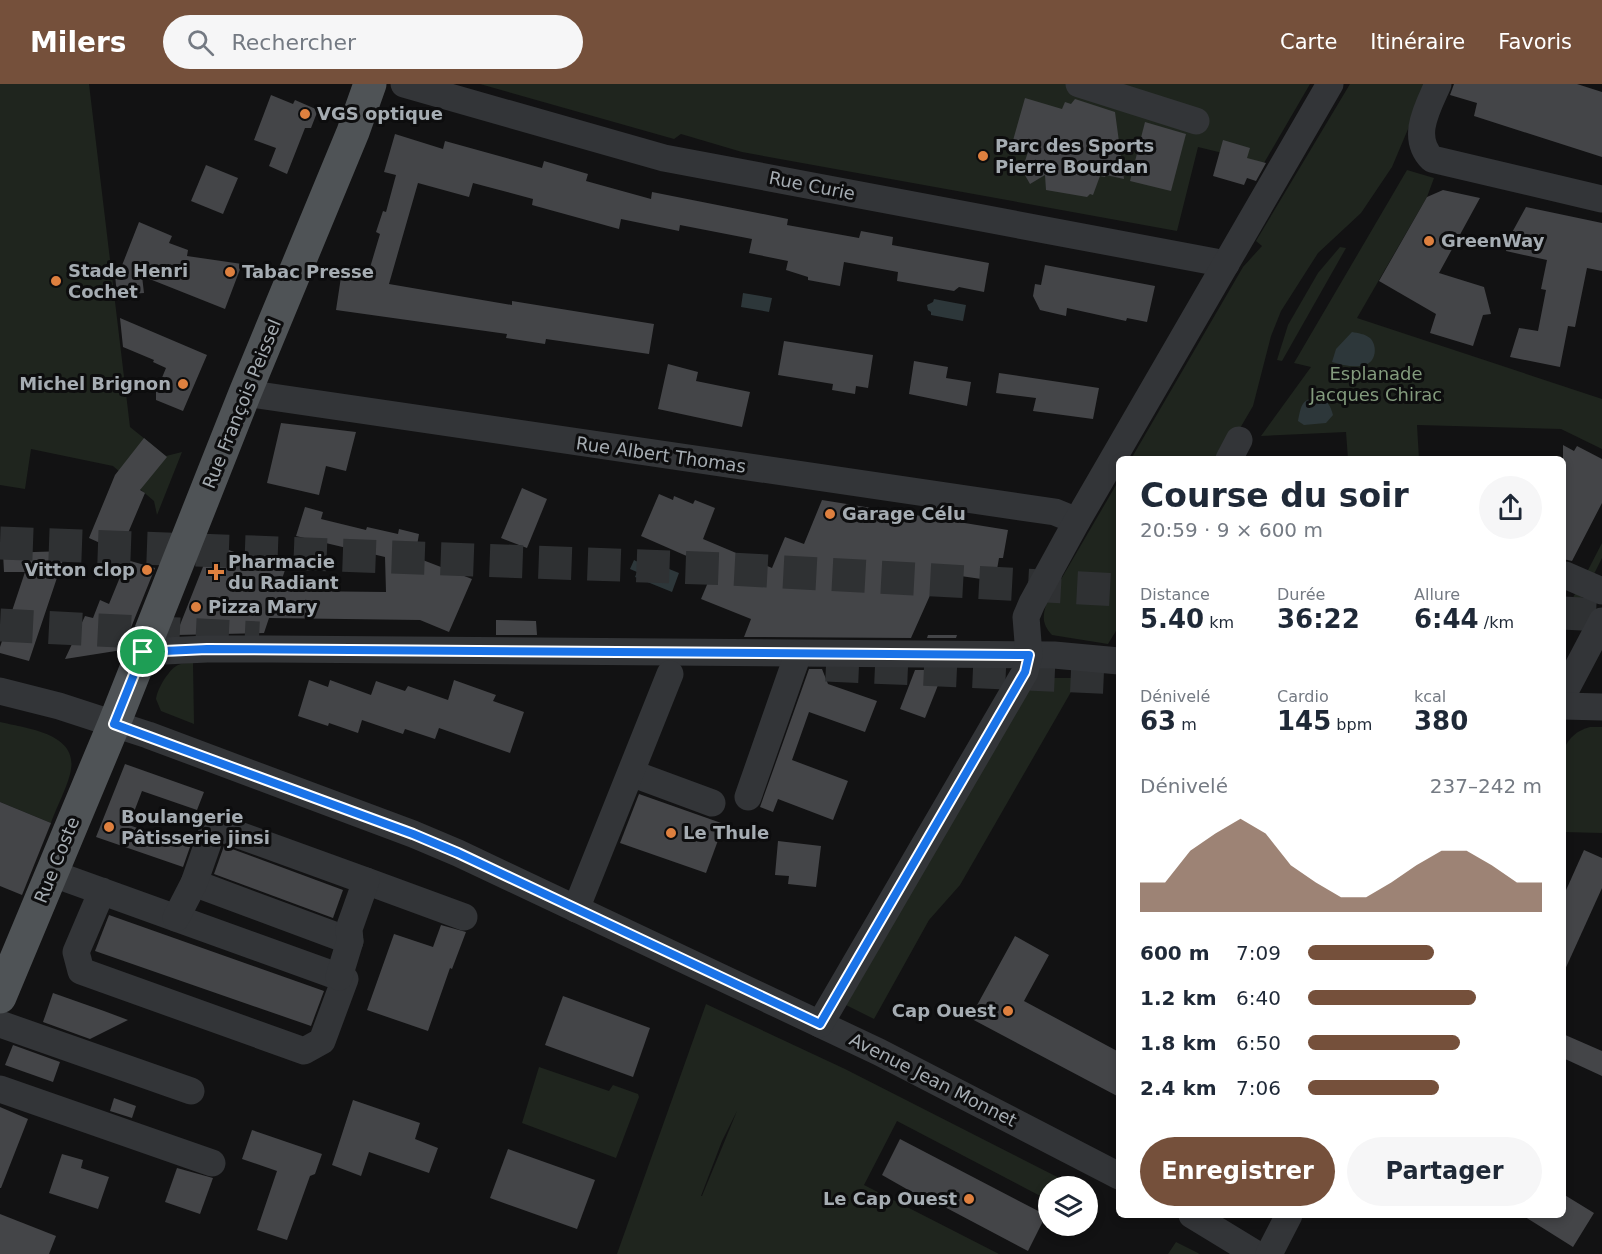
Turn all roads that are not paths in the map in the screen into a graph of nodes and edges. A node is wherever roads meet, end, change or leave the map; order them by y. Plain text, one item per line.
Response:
1 (370, 84) edge
2 (404, 84) edge
3 (1079, 84) edge
4 (1330, 84) edge
5 (1438, 84) edge
6 (1196, 121) dead end
7 (1602, 199) edge
8 (1226, 264) junction
9 (245, 393) junction
10 (1077, 521) junction
11 (1566, 575) edge
12 (1602, 591) edge
13 (1602, 621) edge
14 (143, 652) junction
15 (798, 654) junction
16 (1029, 655) junction
17 (1116, 661) edge
18 (670, 674) dead end
19 (1566, 688) edge
20 (0, 691) edge
21 (1566, 706) edge
22 (1602, 706) edge
23 (114, 724) junction
24 (631, 773) junction
25 (748, 796) dead end
26 (712, 803) dead end
27 (51, 873) junction
28 (366, 881) junction
29 (194, 883) junction
30 (102, 891) junction
31 (576, 909) junction
32 (464, 917) dead end
33 (176, 918) junction
34 (350, 941) junction
35 (339, 977) junction
36 (0, 997) edge
37 (0, 1024) edge
38 (820, 1024) junction
39 (0, 1089) edge
40 (191, 1091) dead end
41 (212, 1163) dead end
42 (1116, 1174) edge
43 (1197, 1218) edge
44 (1287, 1218) edge
45 (1256, 1254) edge
46 (1269, 1254) edge

1 - 9 main road, Rue François Peissel
2 - 8 street, Rue Curie
3 - 6 street
4 - 8 street
5 - 7 street
8 - 10 street
9 - 10 street, Rue Albert Thomas
9 - 14 main road, Rue François Peissel
10 - 16 street
11 - 12 street
13 - 19 street
14 - 15 street
14 - 23 main road, Rue François Peissel
15 - 16 street
15 - 25 street
16 - 17 street
16 - 38 street
18 - 24 street
20 - 23 street, Avenue Jean Monnet
21 - 22 street
23 - 27 main road, Rue Coste
23 - 31 street, Avenue Jean Monnet
24 - 26 street
24 - 31 street
27 - 30 street
27 - 36 main road, Rue Coste
28 - 29 street
28 - 32 street
28 - 34 street
29 - 33 street
29 - 34 street
30 - 33 street
30 - 35 street
31 - 38 street, Avenue Jean Monnet
33 - 35 street
34 - 35 street
37 - 40 street
38 - 42 street, Avenue Jean Monnet
39 - 41 street
43 - 45 street
44 - 46 street

